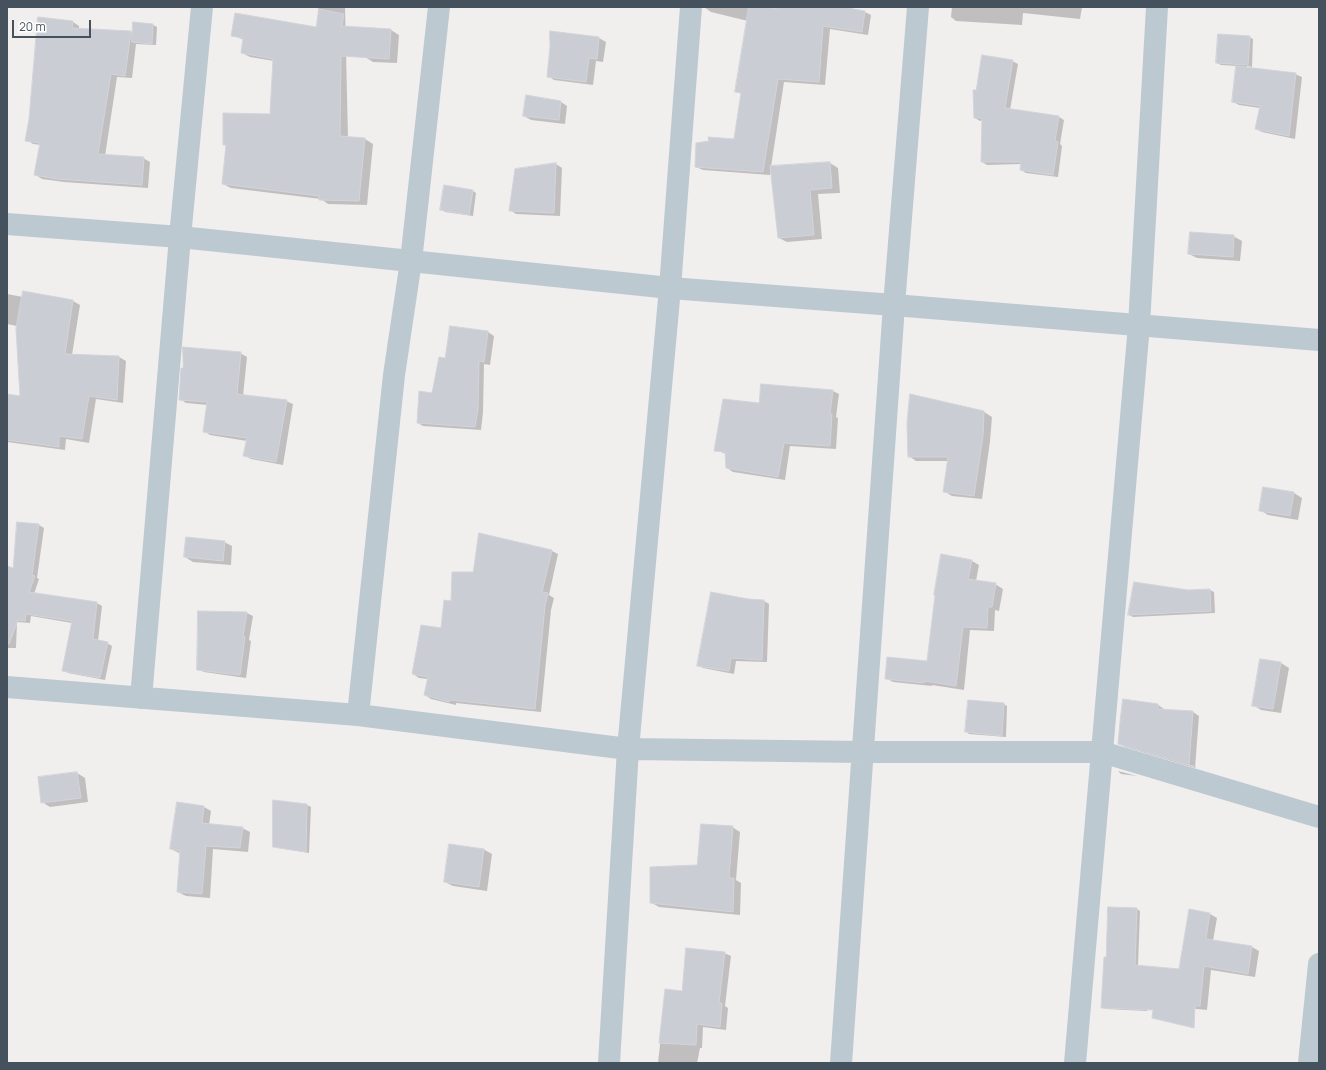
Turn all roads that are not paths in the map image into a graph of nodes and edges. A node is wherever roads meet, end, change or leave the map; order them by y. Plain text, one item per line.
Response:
1 (202, 7) edge
2 (439, 7) edge
3 (691, 7) edge
4 (918, 7) edge
5 (1156, 7) edge
6 (7, 224) edge
7 (180, 237) junction
8 (410, 262) junction
9 (670, 288) junction
10 (894, 305) junction
11 (1139, 325) junction
12 (1319, 340) edge
13 (7, 687) edge
14 (140, 698) junction
15 (358, 715) junction
16 (628, 749) junction
17 (863, 752) junction
18 (1102, 752) junction
19 (1319, 817) edge
20 (1319, 964) edge
21 (609, 1063) edge
22 (841, 1063) edge
23 (1075, 1063) edge
24 (1309, 1063) edge

1 - 7 street
2 - 8 street
3 - 9 street
4 - 10 street
5 - 11 street
6 - 7 street
7 - 8 street
7 - 14 street
8 - 9 street
8 - 15 street
9 - 10 street
9 - 16 street
10 - 11 street
10 - 17 street
11 - 12 street
11 - 18 street
13 - 14 street
14 - 15 street
15 - 16 street
16 - 17 street
16 - 21 street
17 - 18 street
17 - 22 street
18 - 19 street
18 - 23 street
20 - 24 street

